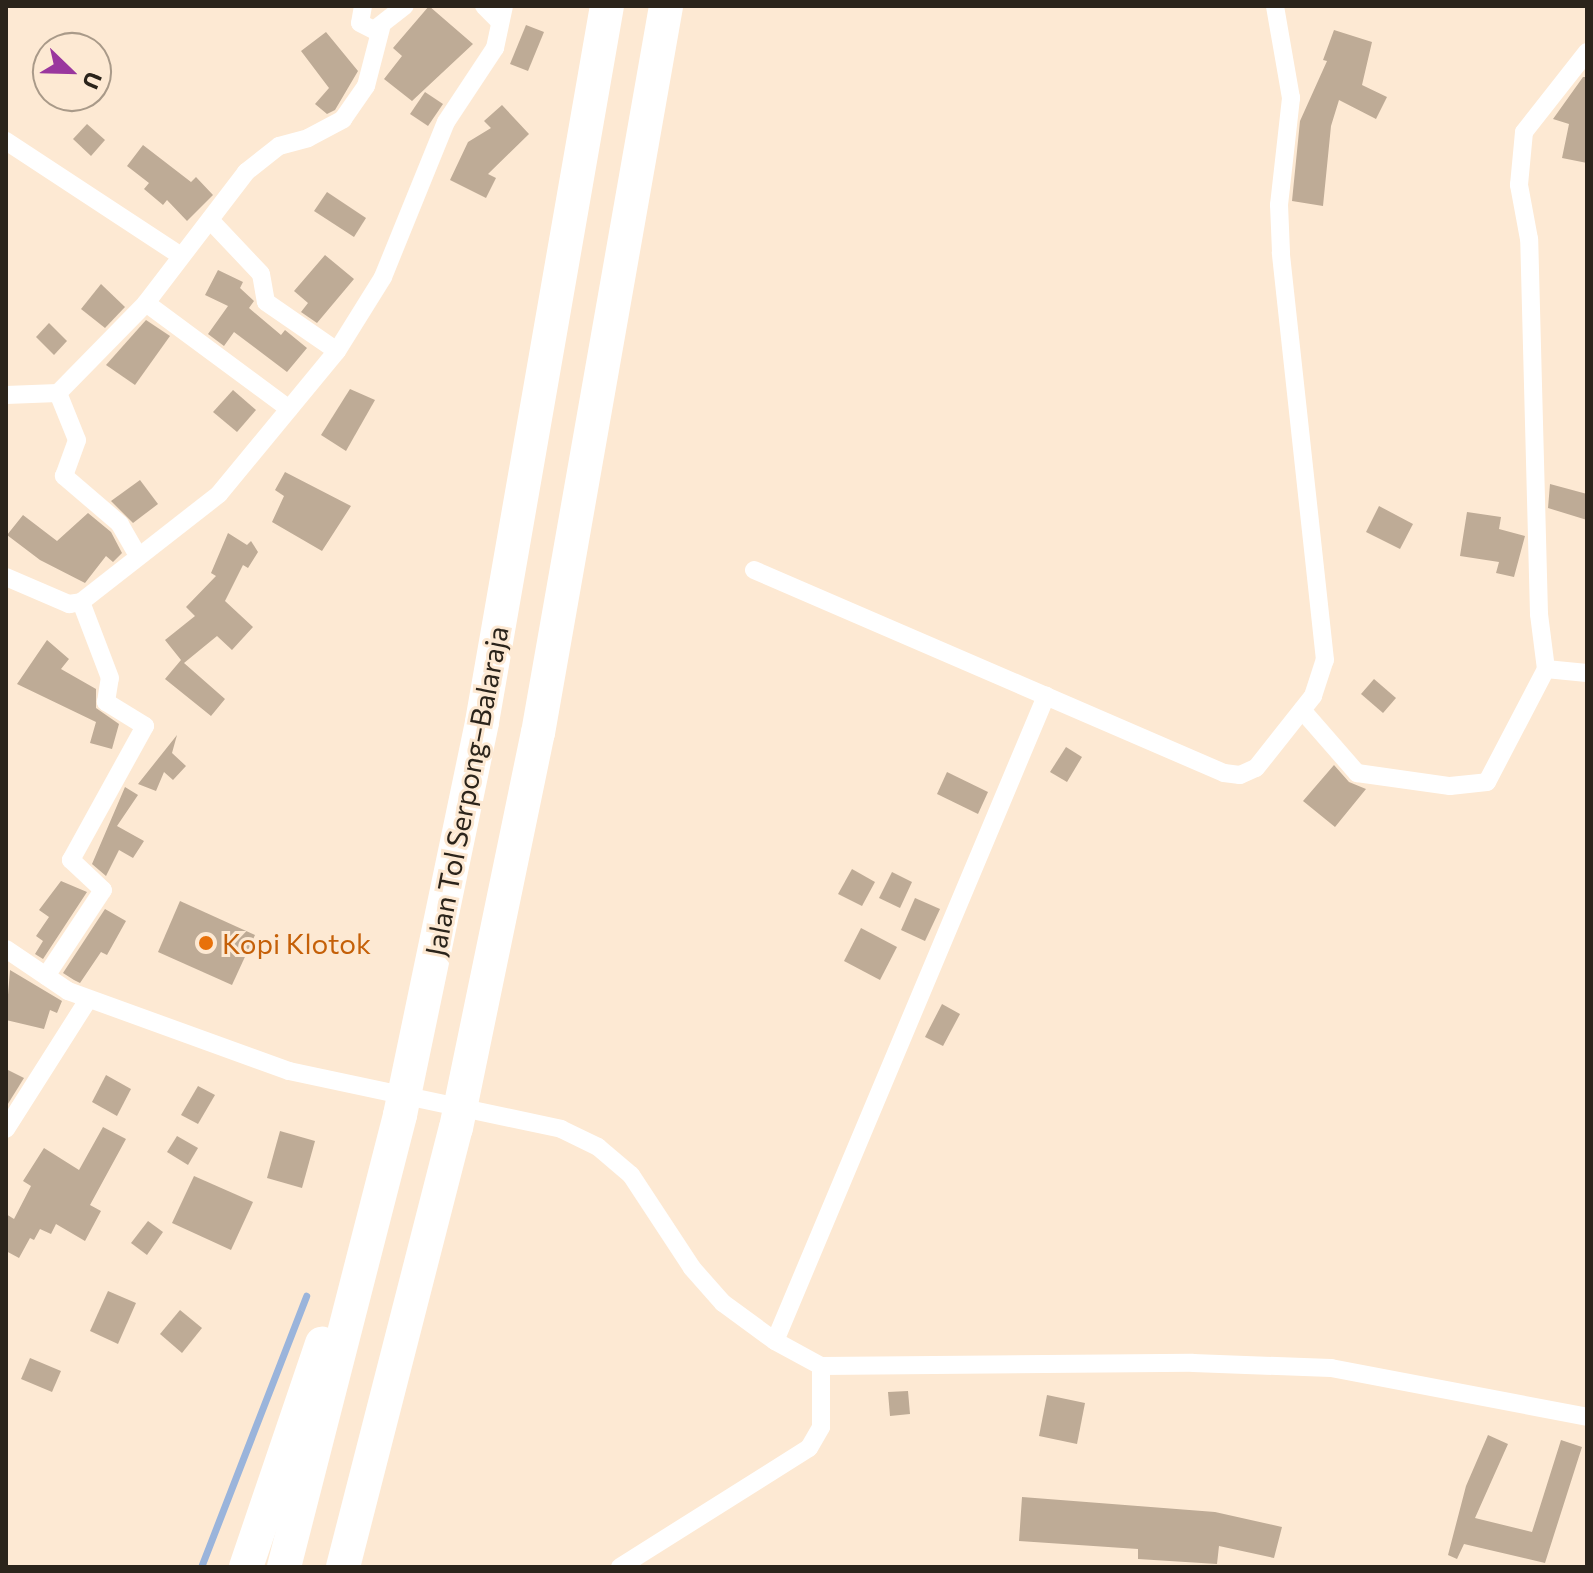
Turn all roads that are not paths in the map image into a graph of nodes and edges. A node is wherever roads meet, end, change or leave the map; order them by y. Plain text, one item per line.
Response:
1 (362, 6) edge
2 (405, 6) edge
3 (484, 6) edge
4 (607, 6) edge
5 (666, 6) edge
6 (1275, 6) edge
7 (501, 13) edge
8 (381, 28) junction
9 (1587, 52) edge
10 (6, 141) edge
11 (210, 220) junction
12 (181, 256) junction
13 (146, 303) junction
14 (337, 351) junction
15 (58, 393) junction
16 (6, 395) edge
17 (289, 409) junction
18 (137, 554) junction
19 (754, 570) dead end
20 (6, 577) edge
21 (81, 602) junction
22 (1546, 669) junction
23 (1587, 673) edge
24 (1046, 696) junction
25 (1302, 710) junction
26 (6, 949) edge
27 (46, 976) junction
28 (88, 1000) junction
29 (400, 1115) junction
30 (6, 1129) edge
31 (775, 1341) junction
32 (821, 1366) junction
33 (1587, 1417) edge
34 (246, 1567) edge
35 (284, 1567) edge
36 (343, 1567) edge
37 (620, 1567) edge

1 - 8 street
2 - 8 street
3 - 7 street
4 - 29 highway, Jalan Tol Serpong–Balaraja
5 - 36 highway, Jalan Tol Serpong–Balaraja
6 - 25 street
7 - 14 street
8 - 11 street
9 - 22 street
10 - 12 street
11 - 12 street
11 - 14 street
12 - 13 street
13 - 15 street
13 - 17 street
14 - 17 street
15 - 16 street
15 - 18 street
17 - 18 street
18 - 21 street
19 - 24 street
20 - 21 street
21 - 27 street
22 - 23 street
22 - 25 street
24 - 25 street
24 - 31 street
26 - 27 street
27 - 28 street
28 - 30 street
28 - 31 street
29 - 34 highway
29 - 35 highway, Jalan Tol Serpong–Balaraja
31 - 32 street
32 - 33 street
32 - 37 street

